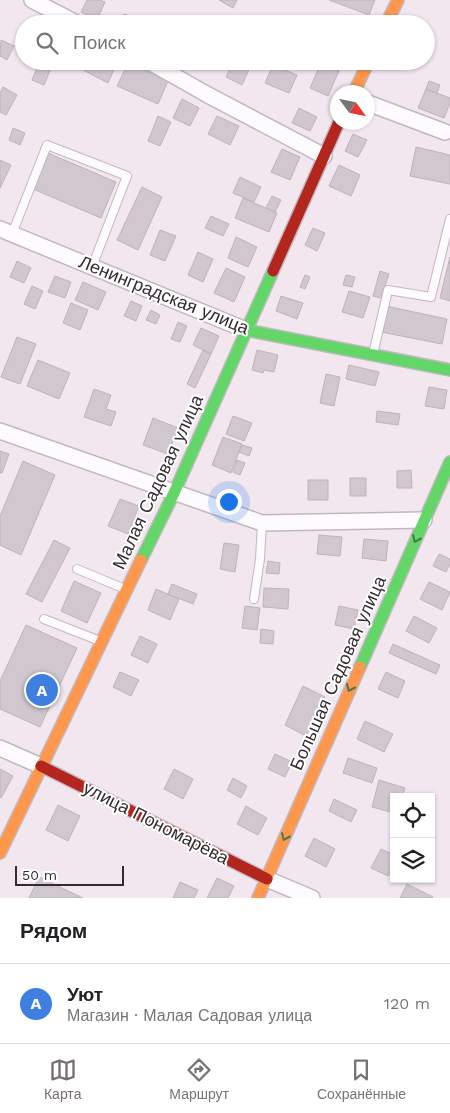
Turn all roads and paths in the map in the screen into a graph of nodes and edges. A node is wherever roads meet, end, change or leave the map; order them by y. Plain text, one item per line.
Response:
1 (32, 0) edge
2 (398, 0) edge
3 (61, 15) edge
4 (390, 15) edge
5 (164, 70) edge
6 (364, 70) edge
7 (357, 85) edge
8 (375, 106) edge
9 (336, 130) edge
10 (446, 132) dead end
11 (324, 156) junction
12 (450, 219) edge
13 (6, 232) edge
14 (92, 266) junction
15 (246, 330) junction
16 (373, 354) junction
17 (450, 370) edge
18 (0, 431) edge
19 (450, 462) edge
20 (174, 493) junction
21 (424, 520) junction
22 (262, 523) junction
23 (77, 569) dead end
24 (127, 590) junction
25 (254, 600) dead end
26 (44, 618) dead end
27 (102, 641) junction
28 (0, 748) edge
29 (41, 766) junction
30 (0, 853) edge
31 (267, 879) junction
32 (258, 898) edge
33 (312, 898) edge

1 - 3 street
2 - 4 main road
5 - 11 street
6 - 7 main road
8 - 10 street
9 - 11 main road, Малая Садовая улица
11 - 15 main road, Малая Садовая улица
12 - 16 lane
13 - 14 street, Ленинградская улица
13 - 14 lane
14 - 15 street, Ленинградская улица
15 - 16 main road, Ленинградская улица
15 - 20 main road, Малая Садовая улица
16 - 17 main road, Ленинградская улица
18 - 20 street
19 - 21 main road, Большая Садовая улица
20 - 22 street
20 - 24 main road, Малая Садовая улица
21 - 22 street
21 -> 31 main road, Большая Садовая улица
22 - 25 lane
23 - 24 lane
24 - 27 main road, Малая Садовая улица
26 - 27 lane
27 - 29 main road, Малая Садовая улица
28 - 29 street, улица Пономарёва
29 - 30 main road, Малая Садовая улица
29 - 31 main road, улица Пономарёва
31 - 32 main road, Большая Садовая улица
31 - 33 street, улица Пономарёва

